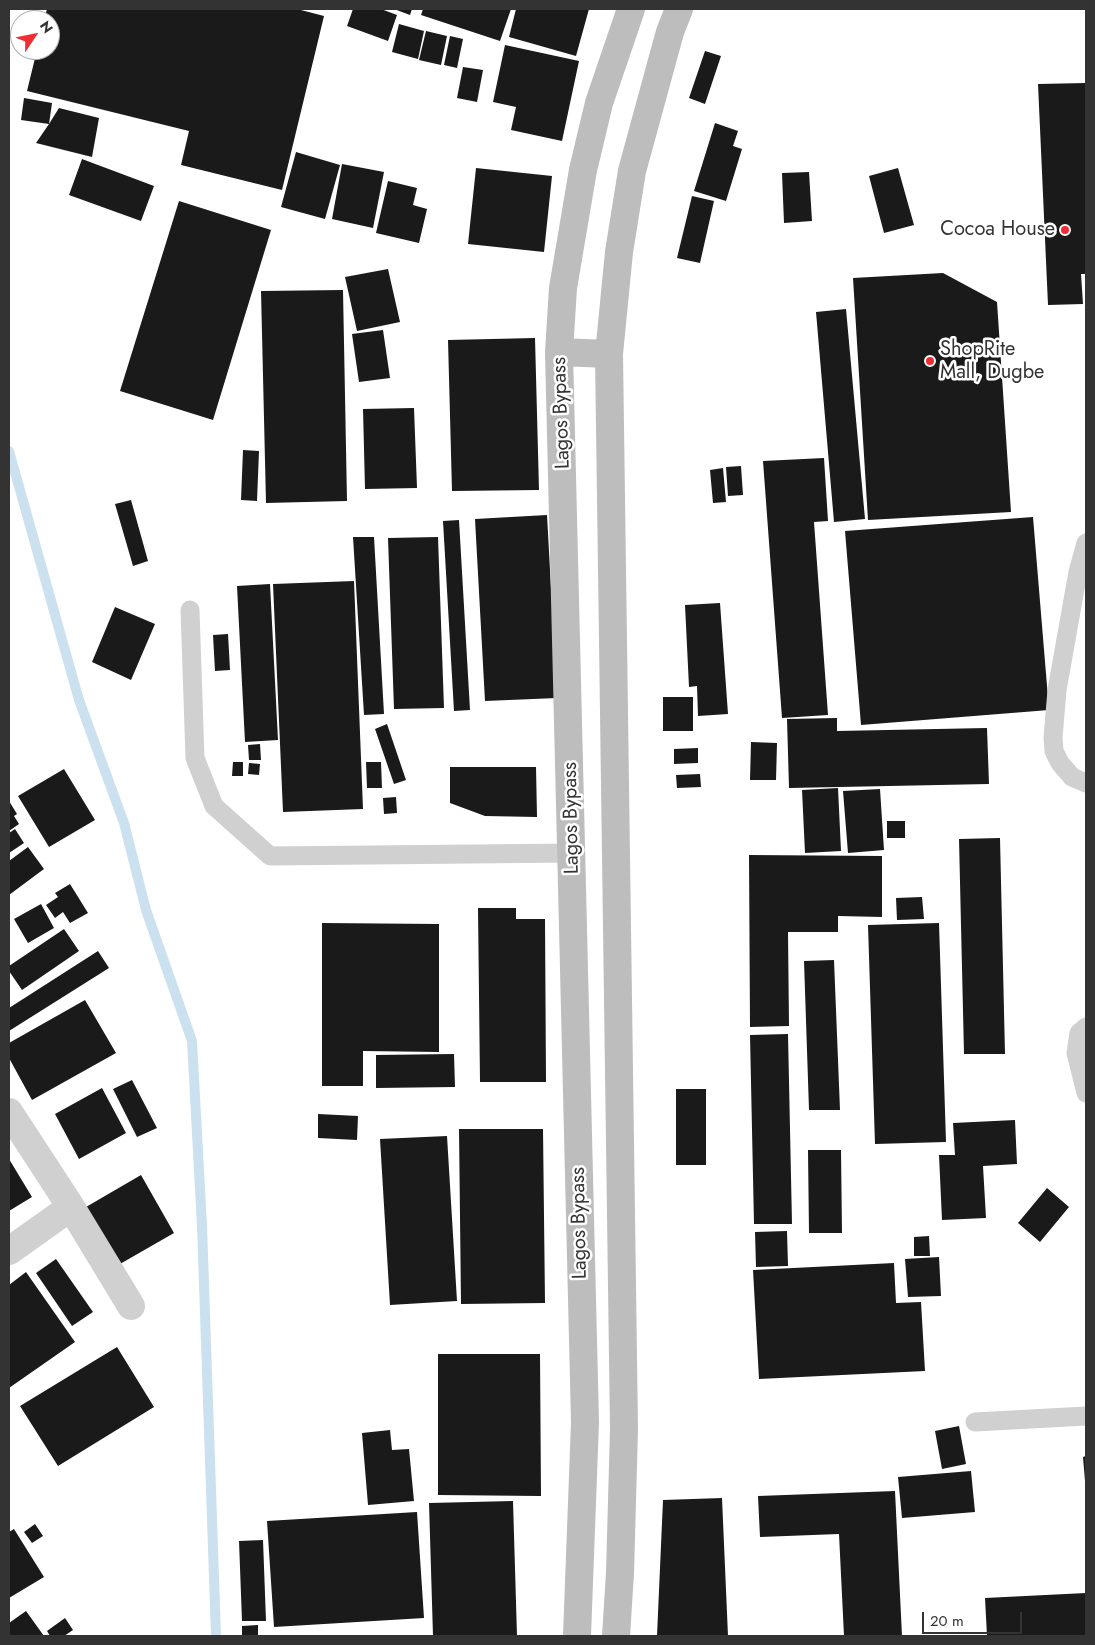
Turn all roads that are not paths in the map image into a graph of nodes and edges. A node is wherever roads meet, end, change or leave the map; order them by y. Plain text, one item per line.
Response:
1 (631, 9) edge
2 (679, 9) edge
3 (560, 352) junction
4 (609, 354) junction
5 (1086, 544) edge
6 (190, 610) dead end
7 (1086, 783) edge
8 (573, 853) junction
9 (1086, 1027) edge
10 (1086, 1093) edge
11 (9, 1112) edge
12 (71, 1208) junction
13 (9, 1251) edge
14 (131, 1306) dead end
15 (1086, 1416) edge
16 (975, 1422) dead end
17 (577, 1636) edge
18 (616, 1636) edge

1 - 3 main road, Lagos Bypass
2 - 4 main road, Lagos Bypass
3 - 4 main road
3 - 8 main road, Lagos Bypass
4 - 18 main road, Lagos Bypass
5 - 7 lane
6 - 8 lane
8 - 17 main road, Lagos Bypass
9 - 10 lane
11 - 12 street
12 - 13 street
12 - 14 street
15 - 16 lane

